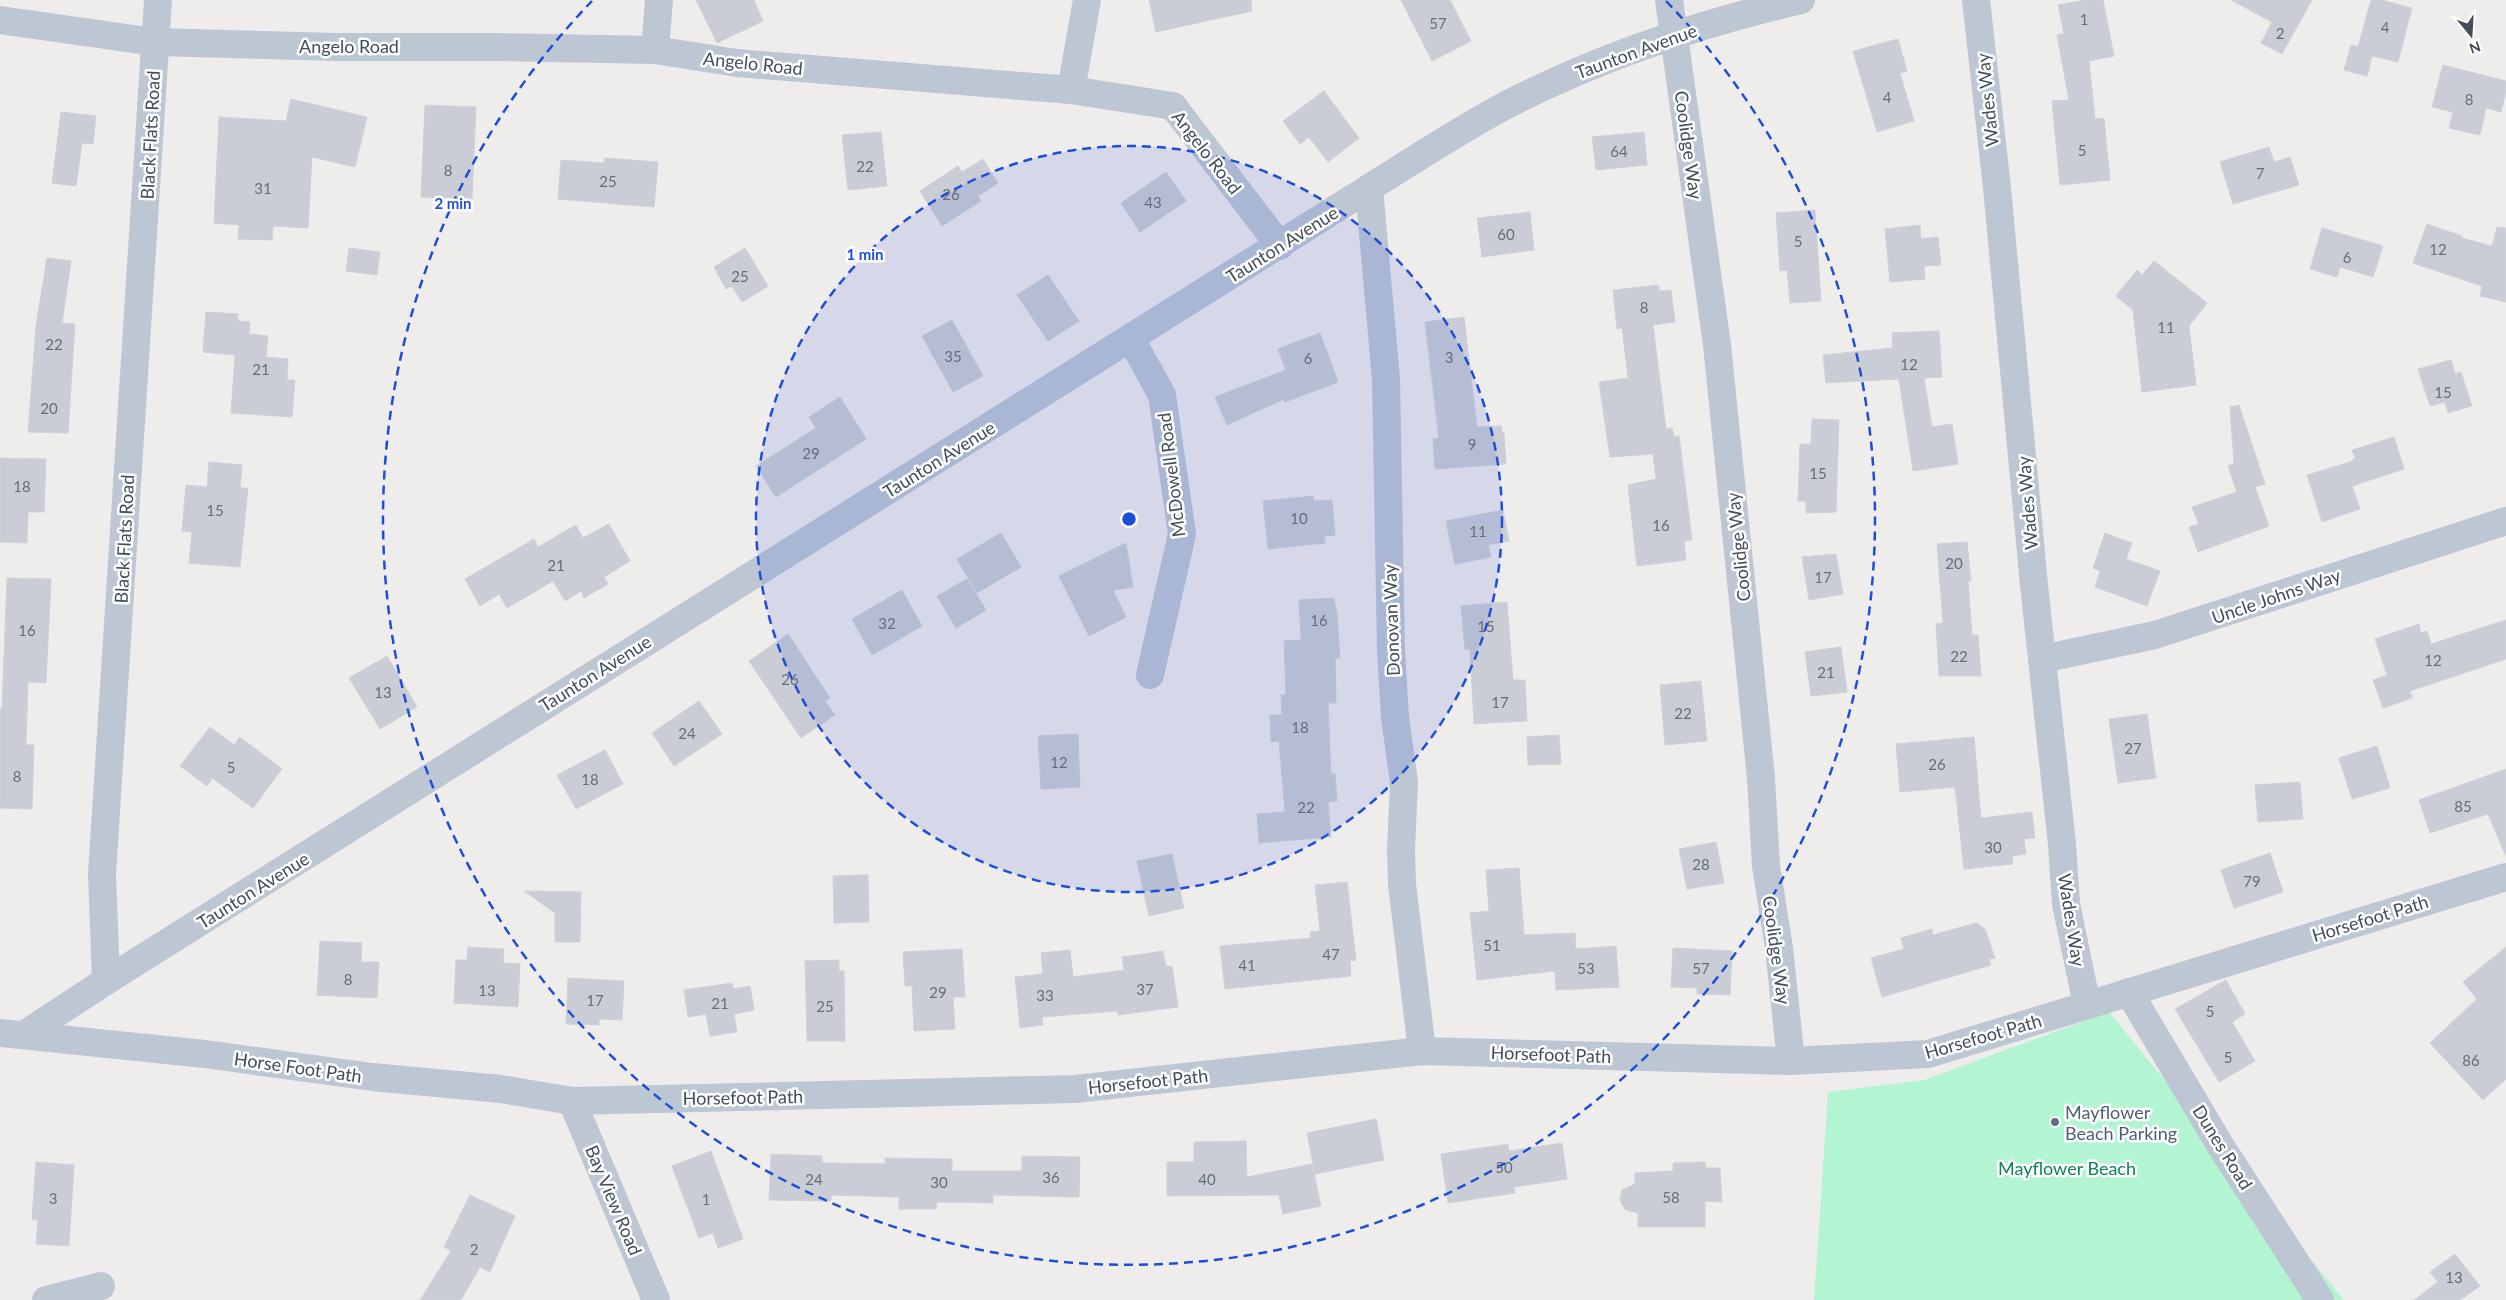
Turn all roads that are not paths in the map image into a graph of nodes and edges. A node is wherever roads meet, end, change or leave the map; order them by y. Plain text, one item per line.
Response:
1 (158, 0) edge
2 (659, 0) edge
3 (1087, 0) edge
4 (1669, 0) edge
5 (1801, 0) edge
6 (1976, 0) edge
7 (0, 20) edge
8 (1674, 35) junction
9 (155, 42) junction
10 (655, 50) junction
11 (1071, 90) junction
12 (1369, 188) junction
13 (1280, 246) junction
14 (1131, 339) junction
15 (2506, 521) edge
16 (2042, 659) junction
17 (1150, 675) dead end
18 (2506, 877) edge
19 (106, 981) junction
20 (2129, 992) junction
21 (2087, 1005) junction
22 (12, 1034) edge
23 (1422, 1050) junction
24 (1791, 1061) junction
25 (572, 1101) junction
26 (100, 1286) dead end
27 (46, 1300) edge
28 (656, 1300) edge
29 (2320, 1300) edge

1 - 9 street, Black Flats Road
2 - 10 street
3 - 11 street
4 - 8 street, Coolidge Way
5 - 8 street, Taunton Avenue
6 - 16 street, Wades Way
7 - 9 street, Angelo Road
8 - 12 street, Taunton Avenue
8 - 24 street, Coolidge Way
9 - 10 street, Angelo Road
9 - 19 street, Black Flats Road
10 - 11 street, Angelo Road
11 - 13 street, Angelo Road
12 - 13 street, Taunton Avenue
12 - 23 street, Donovan Way
13 - 14 street, Taunton Avenue
14 - 17 street, McDowell Road
14 - 19 street, Taunton Avenue
15 - 16 street, Uncle Johns Way
16 - 21 street, Wades Way
18 - 20 street, Horsefoot Path
19 - 22 street
20 - 21 street, Horsefoot Path
20 - 29 street, Dunes Road
21 - 24 street, Horsefoot Path
22 - 25 street, Horse Foot Path
23 - 24 street, Horsefoot Path
23 - 25 street, Horsefoot Path
25 - 28 street, Bay View Road
26 - 27 street

